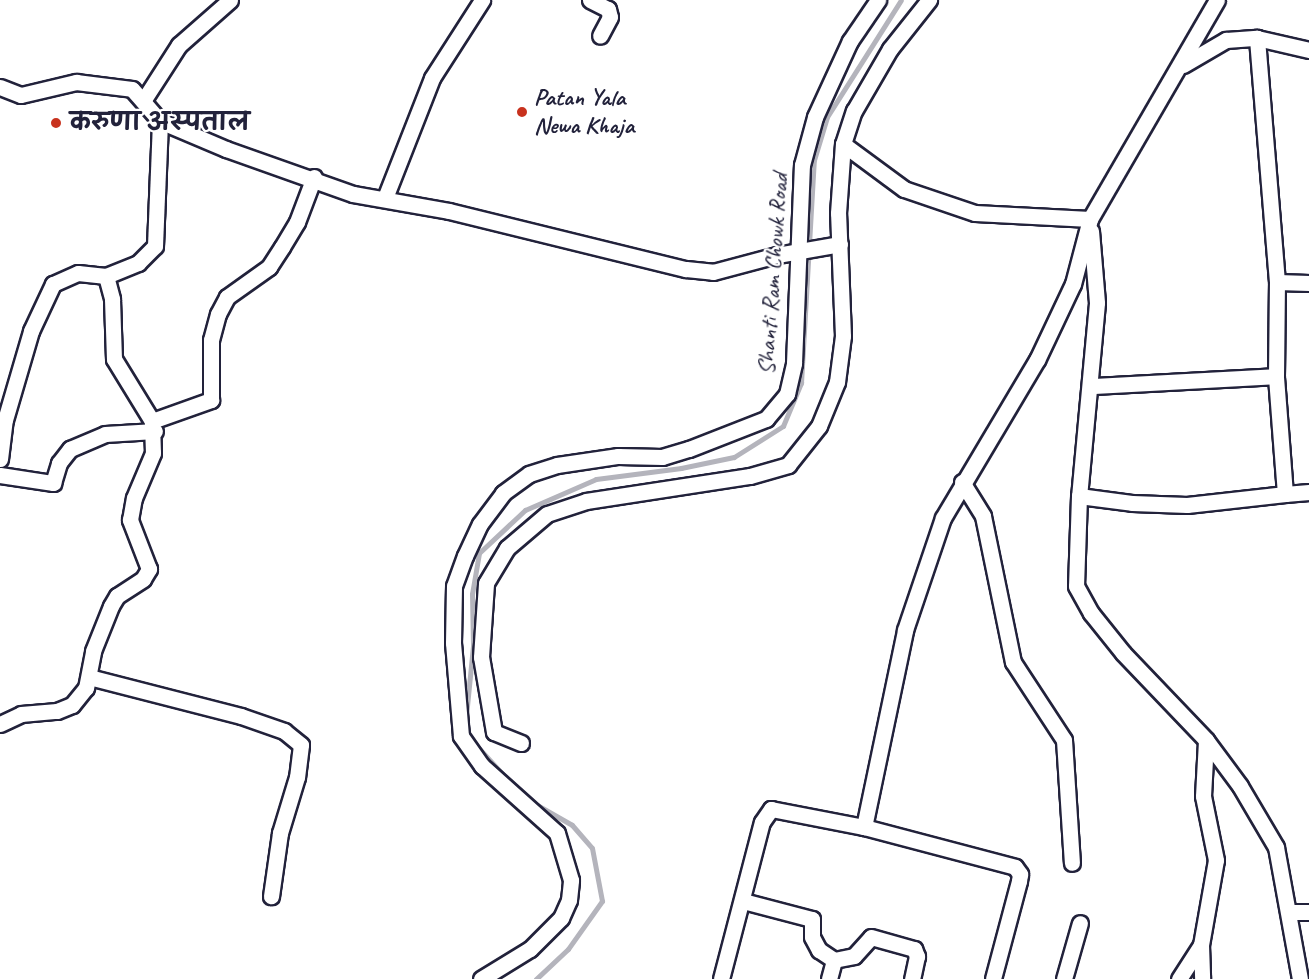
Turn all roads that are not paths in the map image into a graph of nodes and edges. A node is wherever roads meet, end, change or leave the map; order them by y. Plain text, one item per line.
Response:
1 (230, 0) edge
2 (482, 0) edge
3 (590, 0) edge
4 (878, 0) edge
5 (929, 0) edge
6 (1217, 0) edge
7 (600, 36) dead end
8 (1257, 38) junction
9 (1309, 50) edge
10 (1182, 66) junction
11 (0, 87) edge
12 (143, 101) junction
13 (160, 121) junction
14 (843, 144) junction
15 (314, 177) junction
16 (385, 198) junction
17 (1090, 219) junction
18 (833, 244) junction
19 (801, 250) junction
20 (106, 276) junction
21 (1277, 282) junction
22 (1309, 283) edge
23 (1276, 376) junction
24 (1092, 386) junction
25 (153, 426) junction
26 (0, 459) edge
27 (0, 474) edge
28 (962, 482) junction
29 (1309, 492) edge
30 (1285, 494) junction
31 (1080, 496) junction
32 (90, 678) junction
33 (0, 724) edge
34 (1206, 740) junction
35 (521, 743) dead end
36 (864, 827) junction
37 (1072, 863) dead end
38 (271, 896) dead end
39 (743, 901) junction
40 (1289, 912) junction
41 (1309, 912) edge
42 (1080, 924) dead end
43 (1201, 945) junction
44 (834, 960) junction
45 (481, 979) edge
46 (721, 979) edge
47 (829, 979) edge
48 (912, 979) edge
49 (993, 979) edge
50 (1064, 979) edge
51 (1179, 979) edge
52 (1202, 979) edge
53 (1300, 979) edge

1 - 12 street
2 - 16 street
3 - 7 street
4 - 19 street, Shanti Ram Chowk Road
5 - 14 street
6 - 10 street
8 - 9 street
8 - 10 street
8 - 21 street
10 - 17 street
11 - 12 street
12 - 13 street
13 - 15 street
13 - 20 street
14 - 17 street
14 - 18 street
15 - 16 street
15 - 25 street
16 - 19 street
17 - 24 street
17 - 28 street
18 - 19 street
18 - 35 street
19 - 45 street, Shanti Ram Chowk Road
20 - 25 street
20 - 26 street
21 - 22 street
21 - 23 street
23 - 24 street
23 - 30 street
24 - 31 street
25 - 27 street
25 - 32 street
28 - 36 street
28 - 37 street
29 - 30 street
30 - 31 street
31 - 34 street
32 - 33 street
32 - 38 street
34 - 40 street
34 - 43 street
36 - 39 street
36 - 49 street
39 - 44 street
39 - 46 street
40 - 41 street
40 - 53 street
42 - 50 street
43 - 51 street
43 - 52 street
44 - 47 street
44 - 48 street

